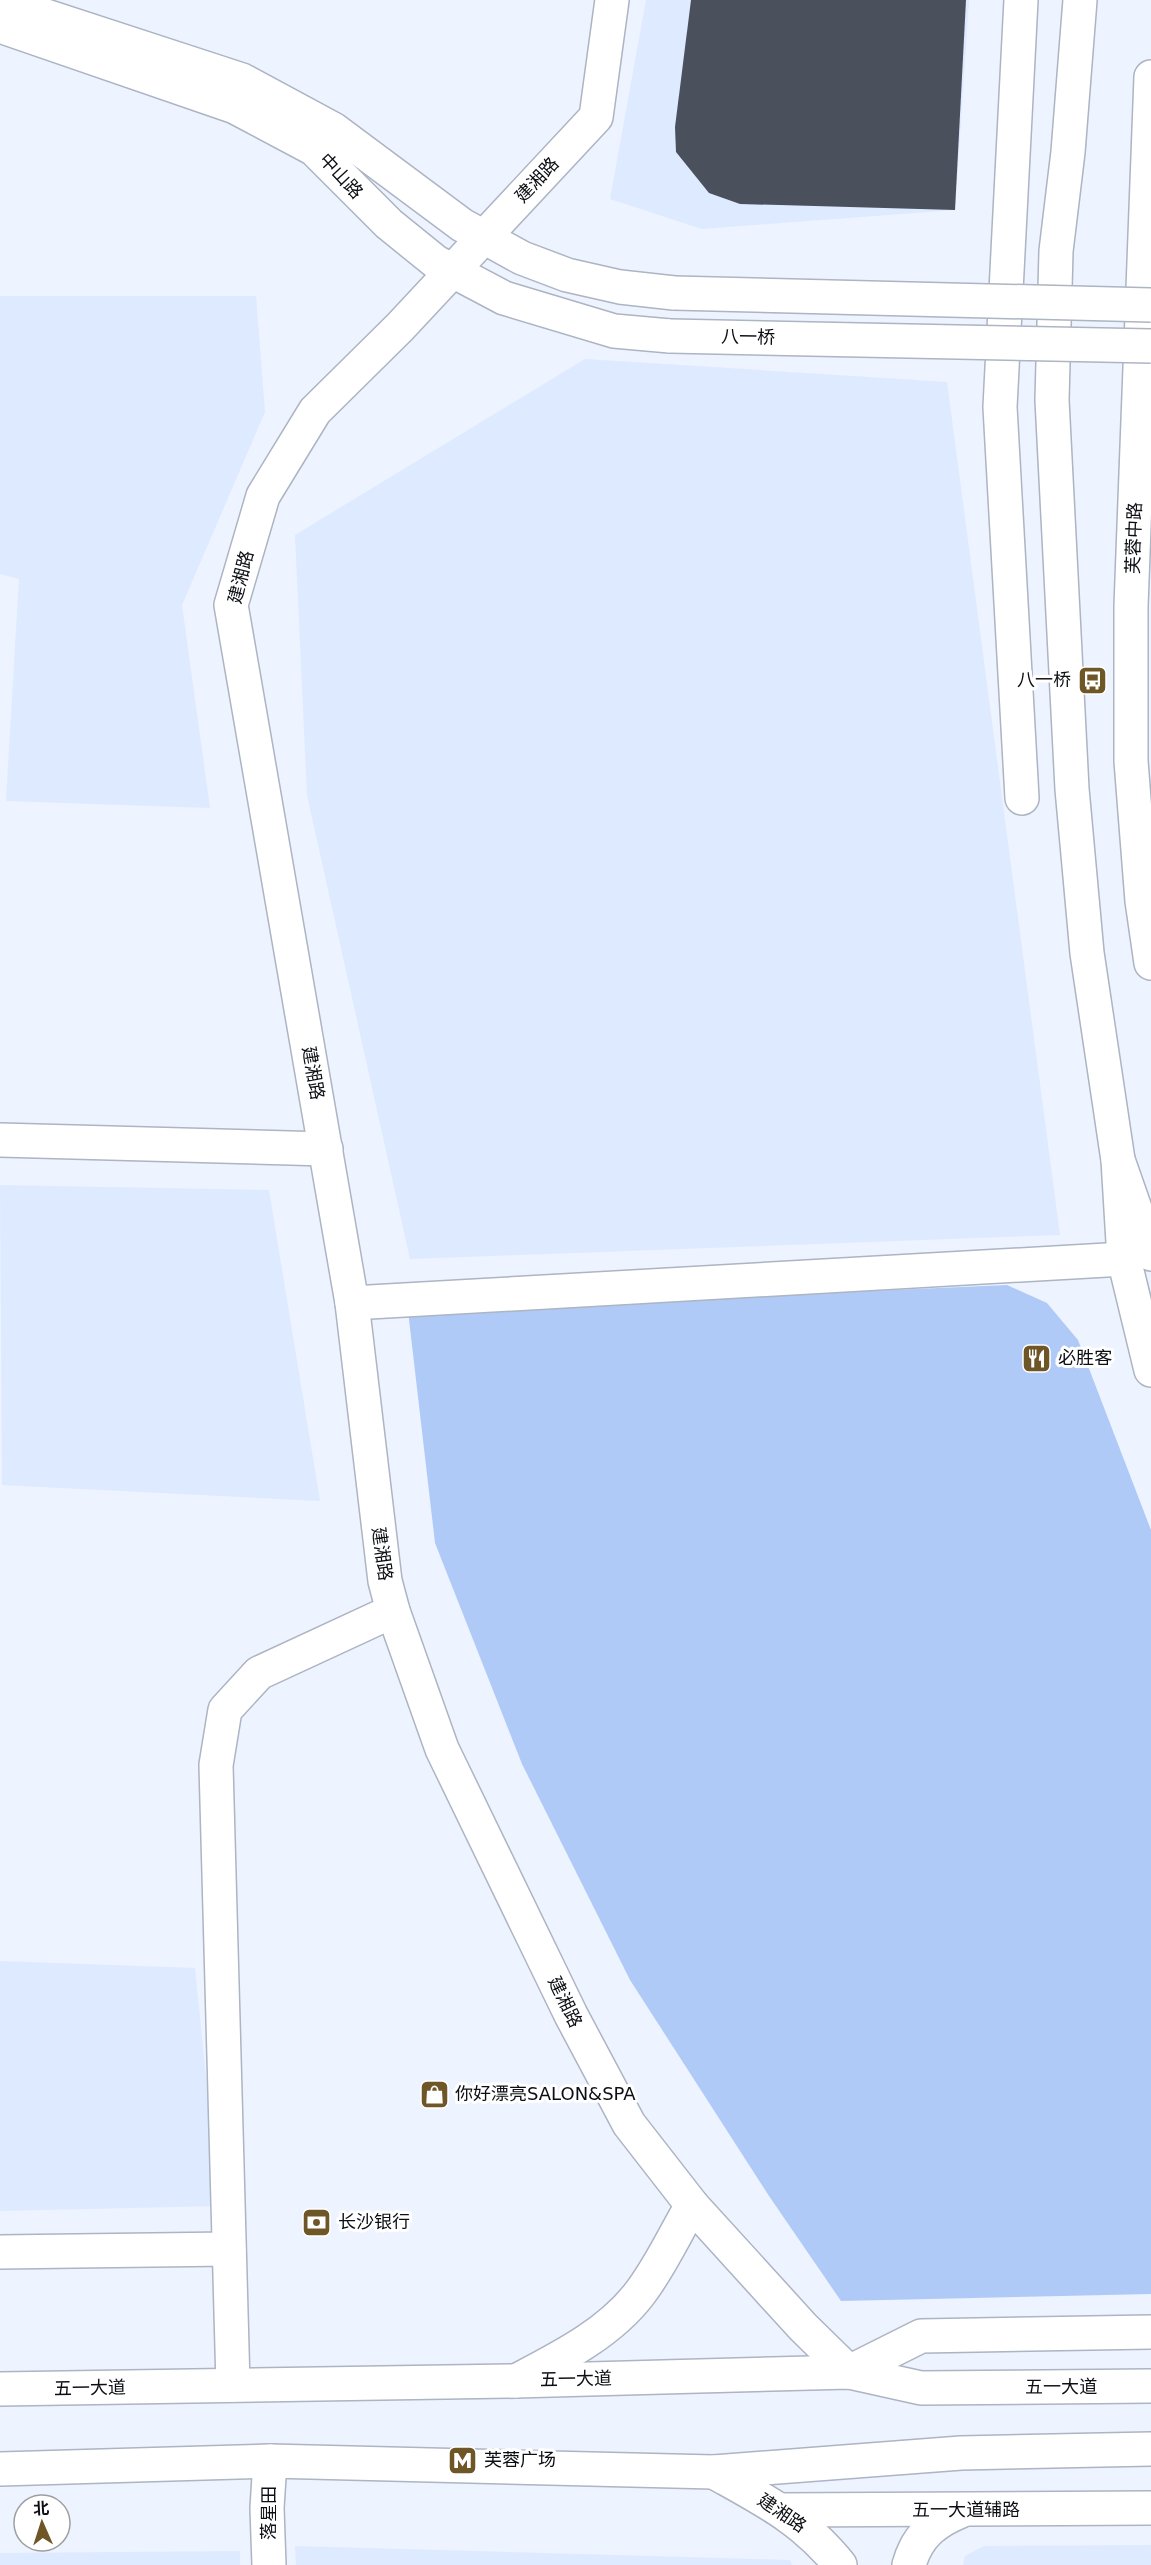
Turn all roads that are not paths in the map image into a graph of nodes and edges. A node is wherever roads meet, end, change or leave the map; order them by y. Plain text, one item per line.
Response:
1 (612, 0) edge
2 (1021, 0) edge
3 (1080, 0) edge
4 (0, 1) edge
5 (0, 26) edge
6 (1151, 77) edge
7 (484, 237) junction
8 (452, 271) junction
9 (1151, 305) edge
10 (670, 336) joint
11 (1151, 346) edge
12 (1022, 798) dead end
13 (1151, 963) edge
14 (0, 1140) edge
15 (326, 1149) junction
16 (1137, 1256) edge
17 (352, 1303) junction
18 (1151, 1370) edge
19 (393, 1611) junction
20 (692, 2205) junction
21 (229, 2249) junction
22 (0, 2252) edge
23 (1151, 2332) edge
24 (849, 2372) junction
25 (516, 2380) junction
26 (233, 2385) junction
27 (1151, 2386) edge
28 (0, 2389) edge
29 (1151, 2449) edge
30 (270, 2461) junction
31 (0, 2469) edge
32 (714, 2472) junction
33 (1151, 2508) edge
34 (964, 2510) junction
35 (781, 2511) junction
36 (269, 2565) edge
37 (840, 2565) edge
38 (909, 2565) edge

1 - 7 street, 建湘路
2 - 12 street
3 - 16 street
4 - 7 street, 中山路
5 - 8 street, 中山路
6 - 13 street, 芙蓉中路
7 - 8 street, 建湘路
7 - 9 street, 中山路, bridge
8 - 10 street, 中山路
8 - 15 street, 建湘路
10 - 11 street, 八一桥, bridge
14 - 15 street
15 - 17 street, 建湘路
16 - 17 street
16 - 18 street
17 - 19 street, 建湘路
19 - 20 street, 建湘路
19 - 21 street
20 - 24 street, 建湘路
20 - 25 street
21 - 22 street
21 - 26 street
23 - 24 street
24 - 25 street, 五一大道
24 - 27 street, 五一大道
25 - 26 street, 五一大道
26 - 28 street, 五一大道
29 - 32 street
30 - 31 street
30 - 32 street
30 - 36 street, 落星田
32 - 35 street, 建湘路
33 - 34 street, 五一大道辅路
34 - 35 street, 五一大道辅路
34 - 38 street
35 - 37 street, 建湘路

